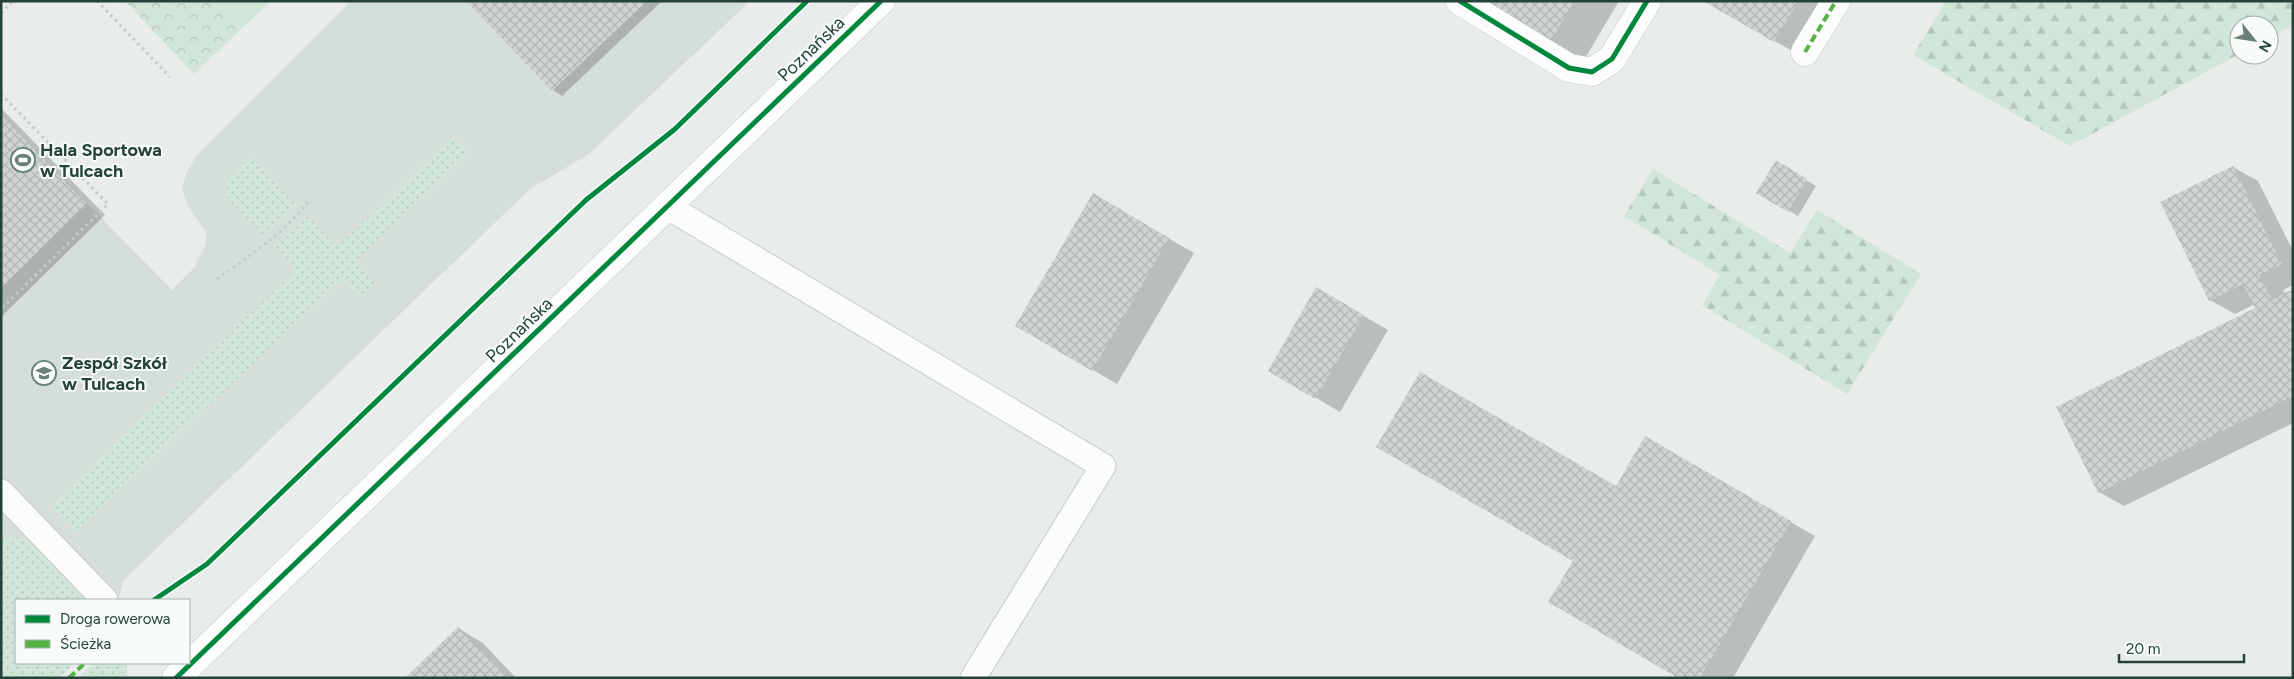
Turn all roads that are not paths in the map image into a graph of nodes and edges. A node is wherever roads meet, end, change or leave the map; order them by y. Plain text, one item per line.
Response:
1 (881, 1) edge
2 (1460, 1) edge
3 (1647, 1) edge
4 (1836, 1) edge
5 (1805, 52) dead end
6 (668, 206) junction
7 (1, 492) edge
8 (104, 599) edge
9 (190, 656) edge
10 (973, 678) edge

1 - 6 street, Poznańska
2 - 3 street
4 - 5 street
6 - 9 street, Poznańska
6 - 10 lane
7 - 8 lane

